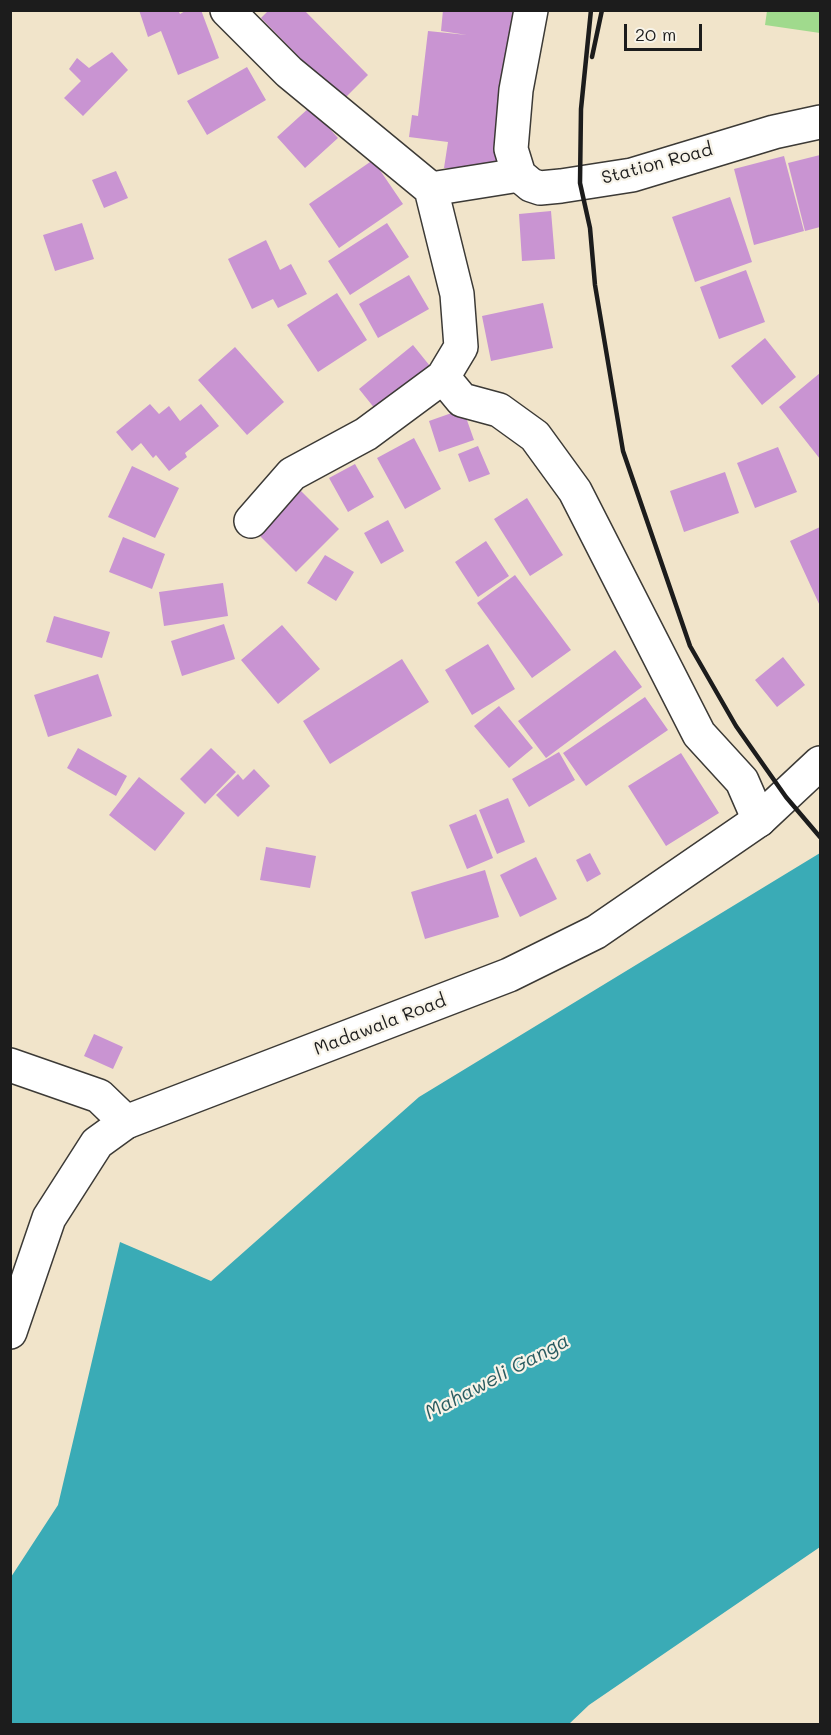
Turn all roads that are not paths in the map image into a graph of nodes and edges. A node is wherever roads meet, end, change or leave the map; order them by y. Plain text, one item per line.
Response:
1 (227, 10) edge
2 (531, 10) edge
3 (820, 123) edge
4 (519, 175) junction
5 (431, 189) junction
6 (443, 377) junction
7 (251, 521) dead end
8 (820, 763) edge
9 (759, 820) junction
10 (10, 1065) edge
11 (126, 1122) junction
12 (10, 1332) edge

1 - 5 main road
2 - 4 main road
3 - 4 main road, Station Road
4 - 5 main road
5 - 6 main road
6 - 7 main road
6 - 9 main road
8 - 9 main road, Madawala Road
9 - 11 main road, Madawala Road
10 - 11 main road
11 - 12 main road, Madawala Road

